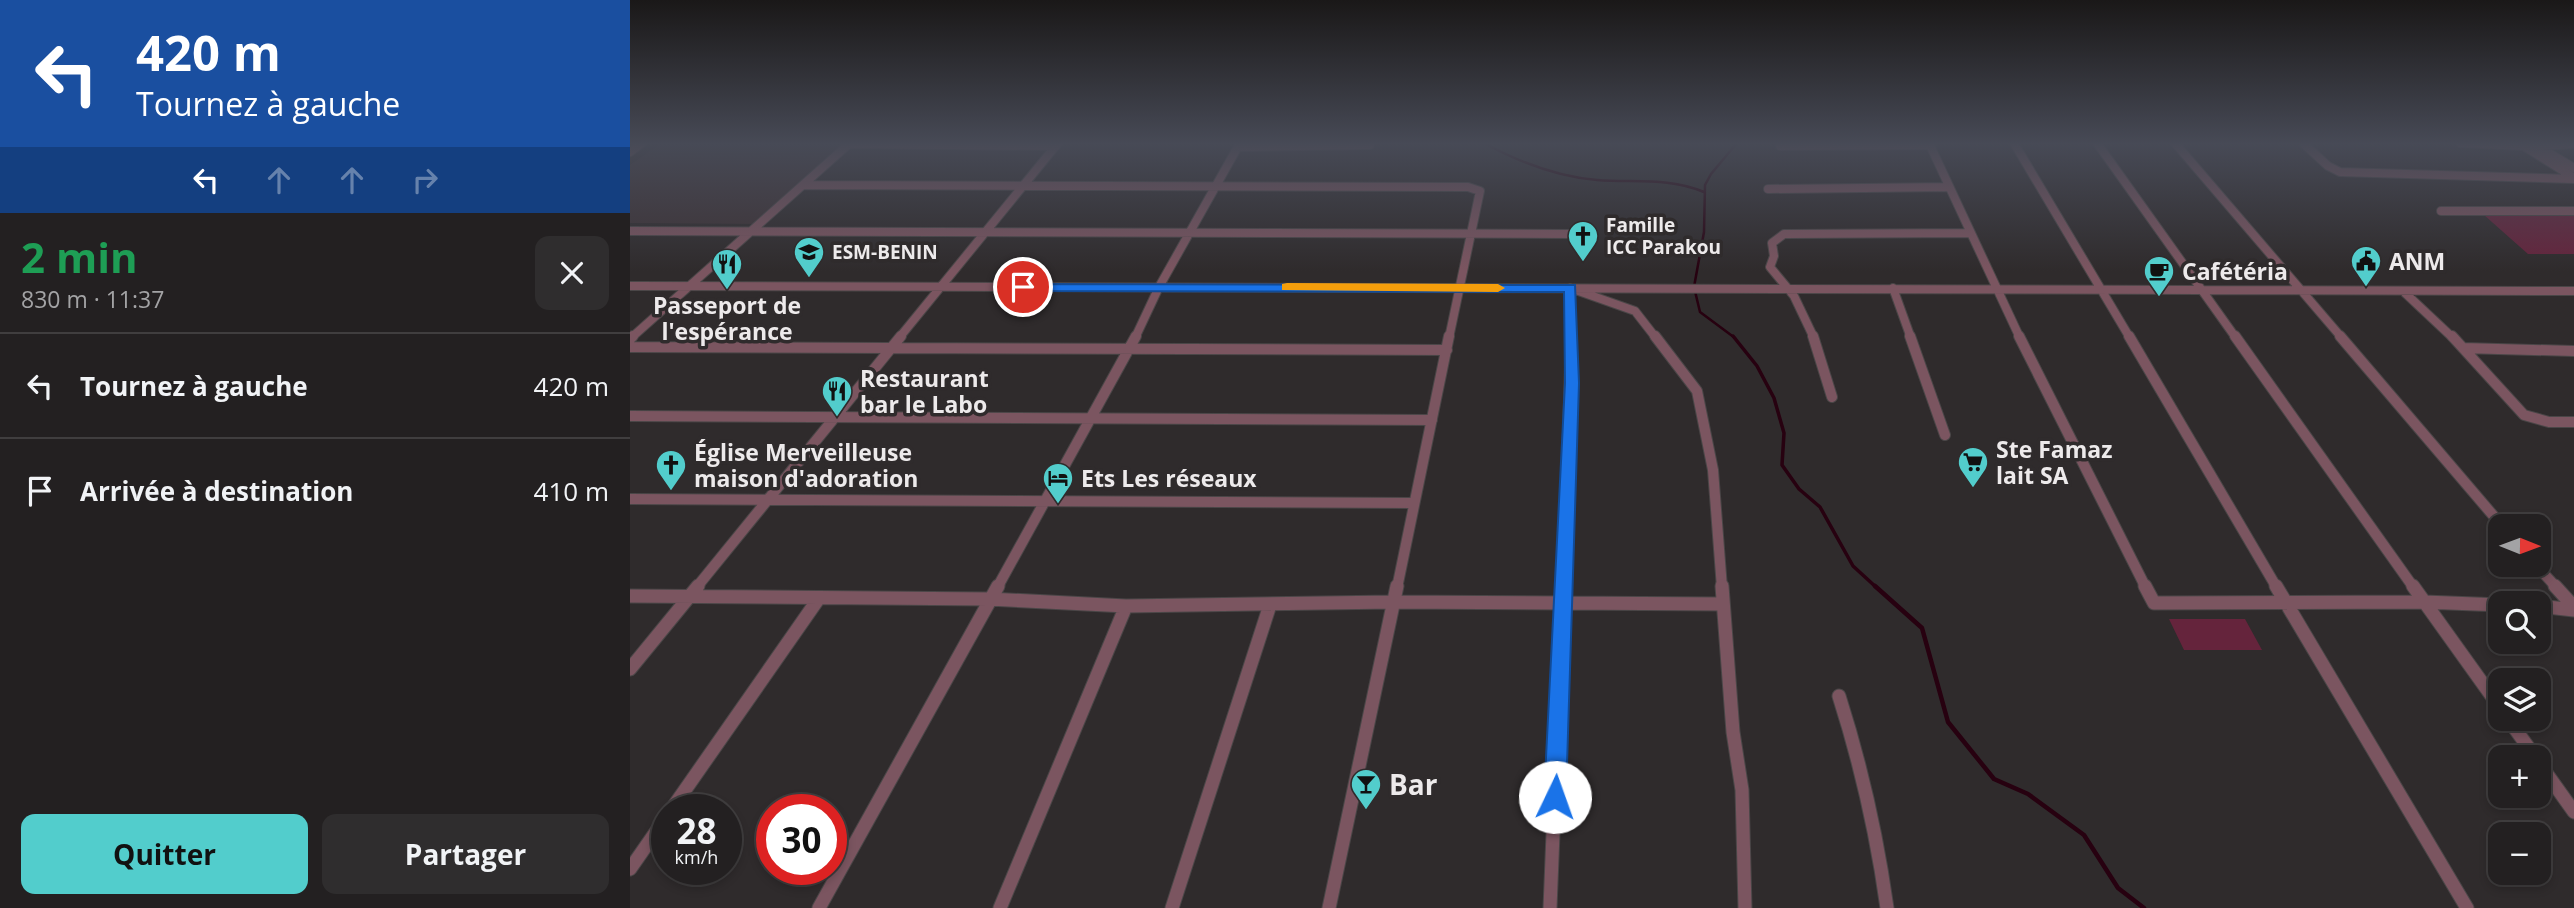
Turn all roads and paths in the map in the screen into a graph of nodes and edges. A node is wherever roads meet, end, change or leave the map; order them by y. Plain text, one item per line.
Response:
1 (804, 185) edge
2 (886, 185) edge
3 (1084, 185) edge
4 (1217, 185) edge
5 (1307, 185) edge
6 (2039, 185) edge
7 (2127, 185) edge
8 (2210, 185) edge
9 (1023, 186) junction
10 (1949, 187) joint
11 (1768, 189) dead end
12 (2441, 211) dead end
13 (2574, 211) edge
14 (630, 231) edge
15 (751, 231) junction
16 (986, 233) junction
17 (1192, 233) junction
18 (1472, 233) junction
19 (1970, 233) junction
20 (1576, 234) dead end
21 (630, 286) edge
22 (690, 286) junction
23 (942, 286) junction
24 (1159, 287) junction
25 (1994, 287) junction
26 (1457, 288) junction
27 (1570, 288) junction
28 (1791, 288) junction
29 (1892, 288) junction
30 (2100, 288) junction
31 (2202, 289) junction
32 (2300, 291) junction
33 (2403, 291) junction
34 (2574, 291) edge
35 (630, 339) edge
36 (630, 347) edge
37 (1131, 347) junction
38 (892, 348) junction
39 (2463, 348) junction
40 (1447, 350) junction
41 (2574, 351) edge
42 (1832, 397) dead end
43 (630, 416) edge
44 (835, 417) junction
45 (1090, 418) junction
46 (1432, 420) junction
47 (2574, 422) edge
48 (1945, 435) dead end
49 (630, 499) edge
50 (767, 500) junction
51 (1043, 501) junction
52 (1413, 503) junction
53 (2492, 514) edge
54 (2547, 578) edge
55 (630, 596) edge
56 (689, 597) junction
57 (818, 598) junction
58 (989, 599) junction
59 (1392, 602) junction
60 (2424, 602) junction
61 (1564, 603) junction
62 (2288, 603) junction
63 (1722, 604) junction
64 (2488, 604) edge
65 (1270, 605) junction
66 (1126, 606) junction
67 (2551, 607) edge
68 (2573, 608) edge
69 (630, 669) edge
70 (2488, 691) edge
71 (1839, 696) dead end
72 (2551, 780) edge
73 (682, 794) edge
74 (2574, 812) edge
75 (651, 839) edge
76 (630, 869) edge
77 (819, 908) edge
78 (1000, 908) edge
79 (1172, 908) edge
80 (1329, 908) edge
81 (1550, 908) edge
82 (1745, 908) edge
83 (1887, 908) edge
84 (2467, 908) edge

1 - 15 street
2 - 9 street
3 - 9 street
4 - 17 street
5 - 18 street
6 - 30 street
7 - 31 street
8 - 32 street
9 - 16 street
10 - 11 street
10 - 19 street
12 - 13 street
14 - 15 street
15 - 16 street
15 - 22 street
16 - 17 street
16 - 23 street
17 - 18 street
17 - 24 street
18 - 20 street
18 - 26 street
19 - 25 street
19 - 28 street
21 - 22 street
22 - 23 street
22 - 35 street
23 - 24 street
23 - 38 street
24 - 26 street
24 - 37 street
25 - 29 street
25 - 30 street
25 - 62 street
26 - 27 street
26 - 40 street
27 - 28 street
27 - 61 street
27 - 63 street
28 - 29 street
28 - 42 street
29 - 48 street
30 - 31 street
30 - 62 street
31 - 32 street
31 - 60 street
32 - 33 street
32 - 53 street
33 - 34 street
33 - 39 street
36 - 38 street
37 - 38 street
37 - 40 street
37 - 45 street
38 - 44 street
39 - 41 street
39 - 47 street
40 - 46 street
43 - 44 street
44 - 45 street
44 - 50 street
45 - 46 street
45 - 51 street
46 - 52 street
49 - 50 street
50 - 51 street
50 - 56 street
51 - 52 street
51 - 58 street
52 - 59 street
54 - 68 street
55 - 56 street
56 - 57 street
56 - 69 street
57 - 58 street
57 - 73 street
58 - 66 street
58 - 77 street
59 - 61 street
59 - 65 street
59 - 80 street
60 - 62 street
60 - 64 street
60 - 70 street
61 - 63 street
61 - 81 street
62 - 84 street
63 - 82 street
65 - 66 street
65 - 79 street
66 - 78 street
67 - 68 street
71 - 83 street
72 - 74 street
75 - 76 street

